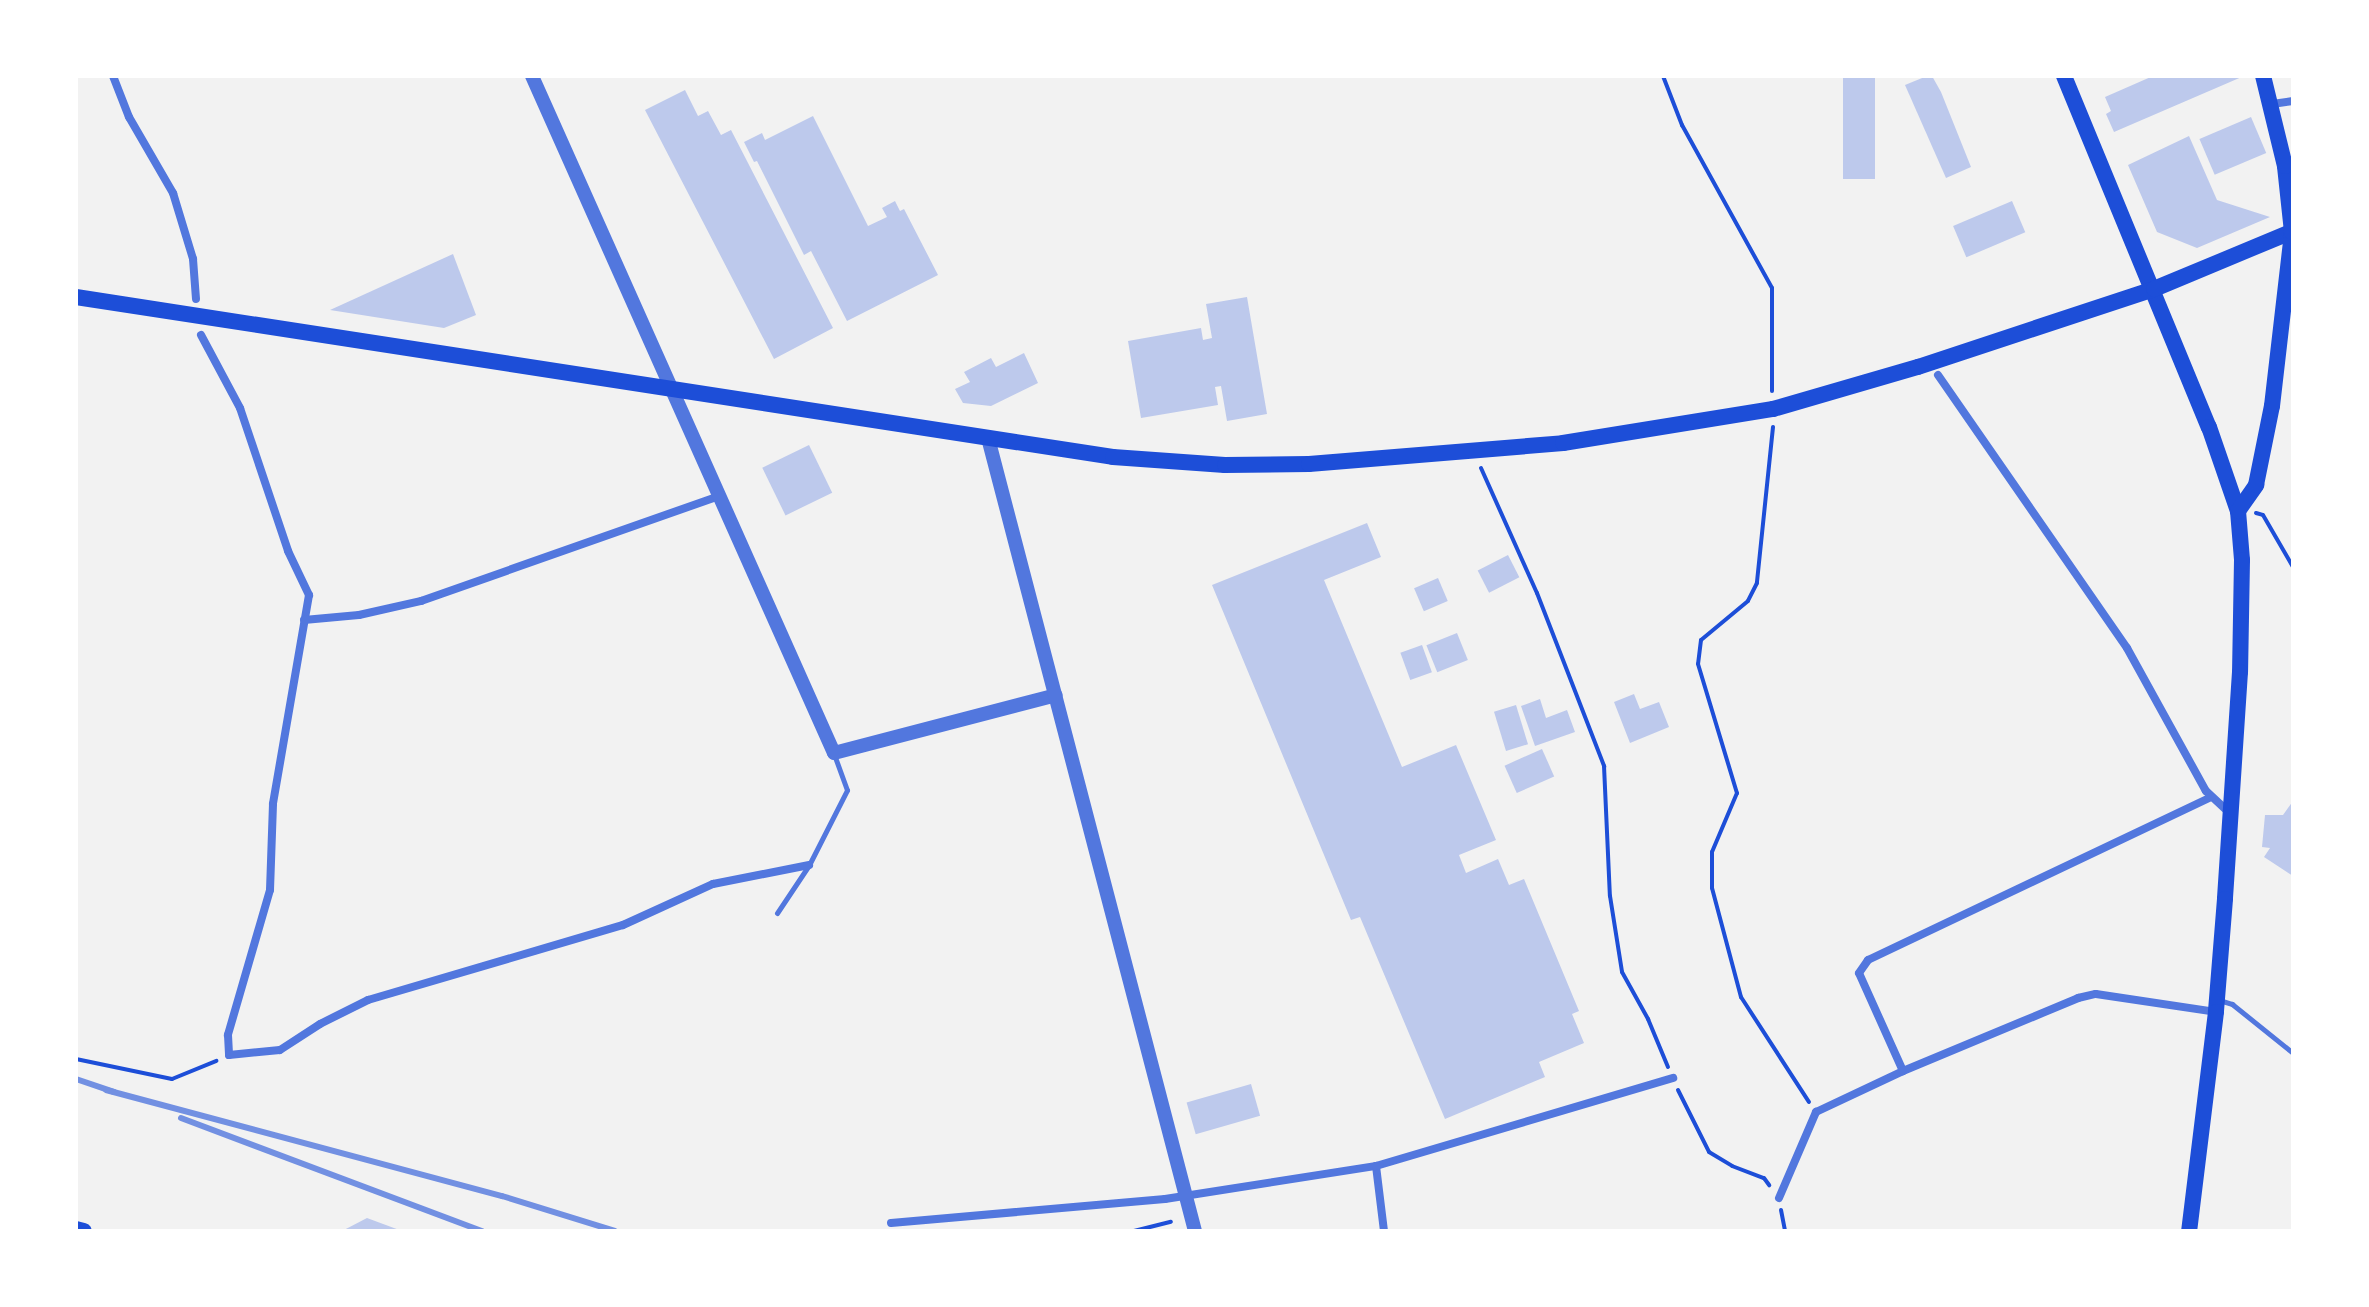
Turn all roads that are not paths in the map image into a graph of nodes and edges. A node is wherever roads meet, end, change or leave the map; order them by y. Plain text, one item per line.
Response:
1 (113, 76) edge
2 (532, 76) edge
3 (2064, 76) edge
4 (2263, 76) edge
5 (2293, 101) edge
6 (2272, 104) junction
7 (2292, 231) edge
8 (2154, 289) junction
9 (76, 297) edge
10 (196, 299) dead end
11 (201, 335) dead end
12 (1938, 375) dead end
13 (673, 389) junction
14 (988, 438) junction
15 (717, 497) junction
16 (2238, 511) junction
17 (304, 620) junction
18 (1056, 695) junction
19 (834, 753) junction
20 (2211, 797) junction
21 (2230, 813) junction
22 (809, 865) junction
23 (777, 913) dead end
24 (2217, 1006) junction
25 (2293, 1053) edge
26 (1903, 1071) junction
27 (1673, 1078) road end
28 (1376, 1166) junction
29 (1186, 1195) junction
30 (1779, 1198) road end
31 (891, 1223) dead end
32 (76, 1229) edge
33 (84, 1231) edge
34 (1195, 1231) edge
35 (1384, 1231) edge
36 (2189, 1231) edge

1 - 10 street
2 - 13 street
3 - 8 main road
4 - 6 main road
5 - 6 street
6 - 7 main road
7 - 8 main road
7 - 16 main road
8 - 14 main road
8 - 16 main road
9 - 13 main road
11 - 17 street
12 - 20 street
13 - 14 main road
13 - 15 street
14 - 18 street
15 - 17 street
15 - 19 street
16 - 21 main road
17 - 22 street
18 - 19 street
18 - 29 street
19 - 22 lane
20 - 21 street
20 - 26 street
21 - 24 main road
22 - 23 lane
24 - 25 lane
24 - 26 street
24 - 36 main road
26 - 30 street
27 - 28 street
28 - 29 street
28 - 35 street
29 - 31 street
29 - 34 street
32 - 33 main road

